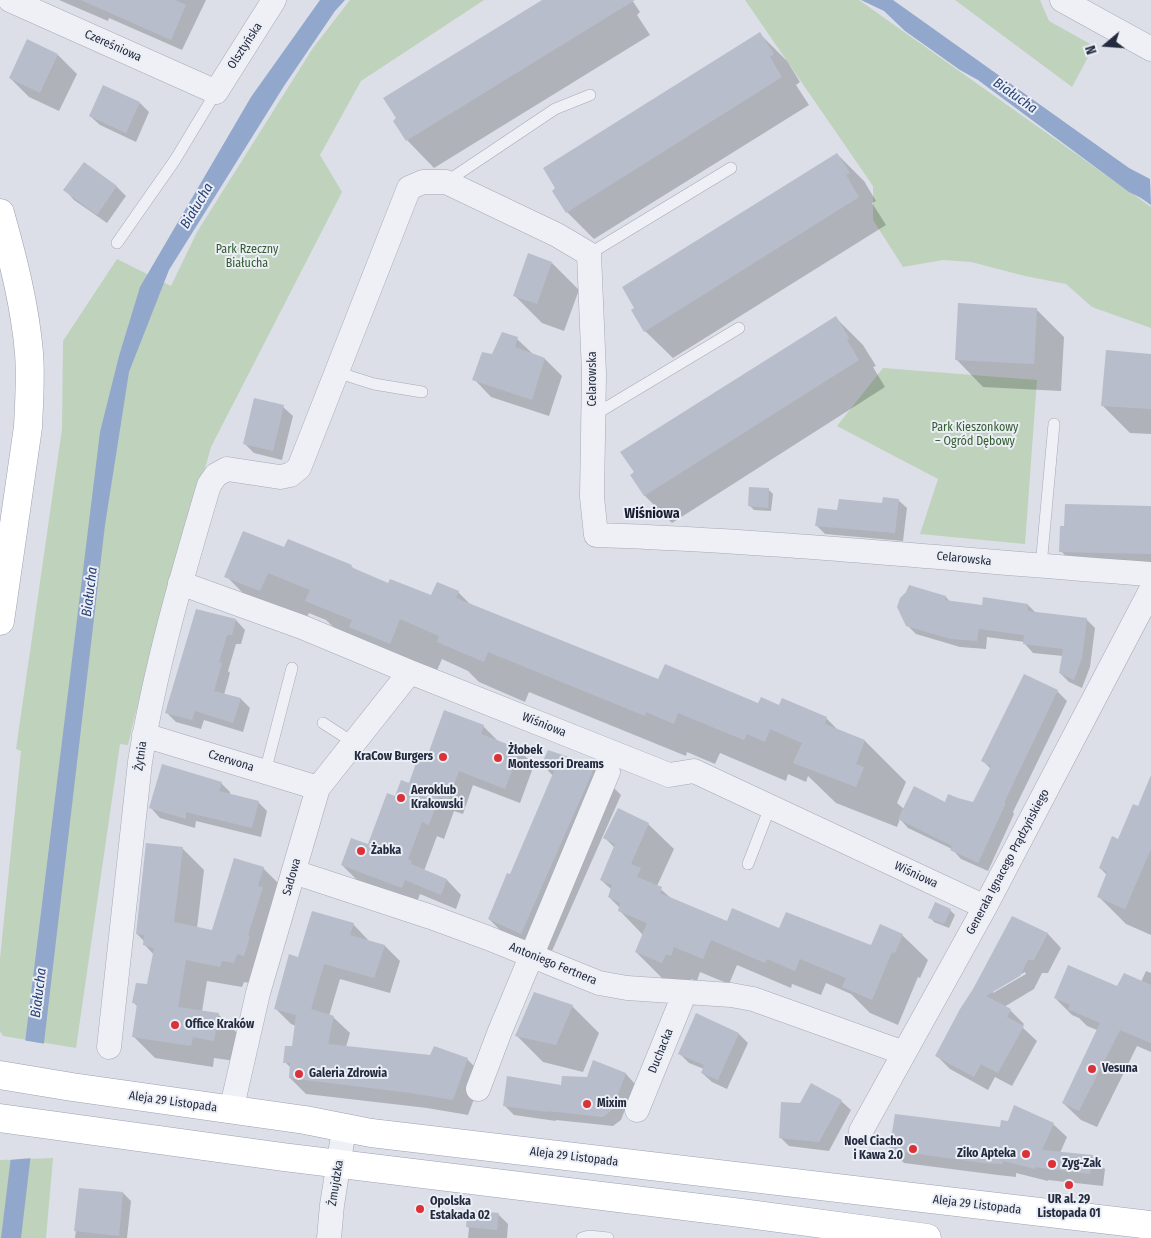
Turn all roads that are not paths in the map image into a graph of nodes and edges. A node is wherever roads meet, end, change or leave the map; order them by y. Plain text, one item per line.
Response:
1 (10, 0) edge
2 (274, 0) edge
3 (1062, 0) edge
4 (1151, 49) edge
5 (216, 92) junction
6 (590, 95) dead end
7 (731, 168) dead end
8 (446, 182) junction
9 (0, 213) edge
10 (117, 243) dead end
11 (590, 254) junction
12 (739, 328) dead end
13 (336, 372) junction
14 (422, 392) dead end
15 (594, 415) junction
16 (1054, 424) dead end
17 (1041, 566) junction
18 (1151, 574) edge
19 (180, 583) junction
20 (1151, 590) edge
21 (0, 621) edge
22 (292, 668) dead end
23 (410, 672) junction
24 (323, 723) dead end
25 (144, 735) junction
26 (354, 743) junction
27 (265, 772) junction
28 (608, 772) dead end
29 (318, 788) junction
30 (770, 806) junction
31 (748, 864) dead end
32 (294, 872) junction
33 (985, 907) junction
34 (532, 955) junction
35 (685, 992) junction
36 (109, 1047) dead end
37 (904, 1053) junction
38 (3, 1075) edge
39 (478, 1089) dead end
40 (636, 1110) dead end
41 (231, 1111) junction
42 (1, 1118) edge
43 (344, 1129) junction
44 (860, 1131) dead end
45 (339, 1164) junction
46 (1151, 1226) edge
47 (329, 1238) edge
48 (582, 1238) edge
49 (608, 1238) edge
50 (928, 1238) edge

1 - 5 street, Czereśniowa
2 - 5 street, Olsztyńska
3 - 4 street
5 - 10 lane
6 - 8 lane
7 - 11 lane
8 - 11 street
8 - 13 street
9 - 21 main road
11 - 15 street, Celarowska
12 - 15 lane
13 - 14 lane
13 - 19 street, Żytnia
15 - 17 street, Celarowska
16 - 17 lane
17 - 18 street, Celarowska
19 - 23 street, Wiśniowa
19 - 25 street, Żytnia
20 - 33 street, Generała Ignacego Prądzyńskiego
22 - 27 lane
23 - 26 street, Sadowa
23 - 30 street, Wiśniowa
24 - 26 lane
25 - 27 street, Czerwona
25 - 36 street, Żytnia
26 - 29 street, Sadowa
27 - 29 street, Czerwona
28 - 34 street
29 - 32 street, Sadowa
30 - 31 lane
30 - 33 street, Wiśniowa
32 - 34 street, Antoniego Fertnera
32 - 41 street, Sadowa
33 - 37 street, Generała Ignacego Prądzyńskiego
34 - 35 street, Antoniego Fertnera
34 - 39 street
35 - 37 street, Antoniego Fertnera
35 - 40 street, Duchacka
37 - 44 street, Generała Ignacego Prądzyńskiego
38 - 41 main road, Aleja 29 Listopada
41 - 43 main road, Aleja 29 Listopada
42 - 45 main road
43 - 45 street, Żmujdzka
43 - 46 main road, Aleja 29 Listopada
45 - 47 street, Żmujdzka
45 - 50 main road
48 - 49 lane

